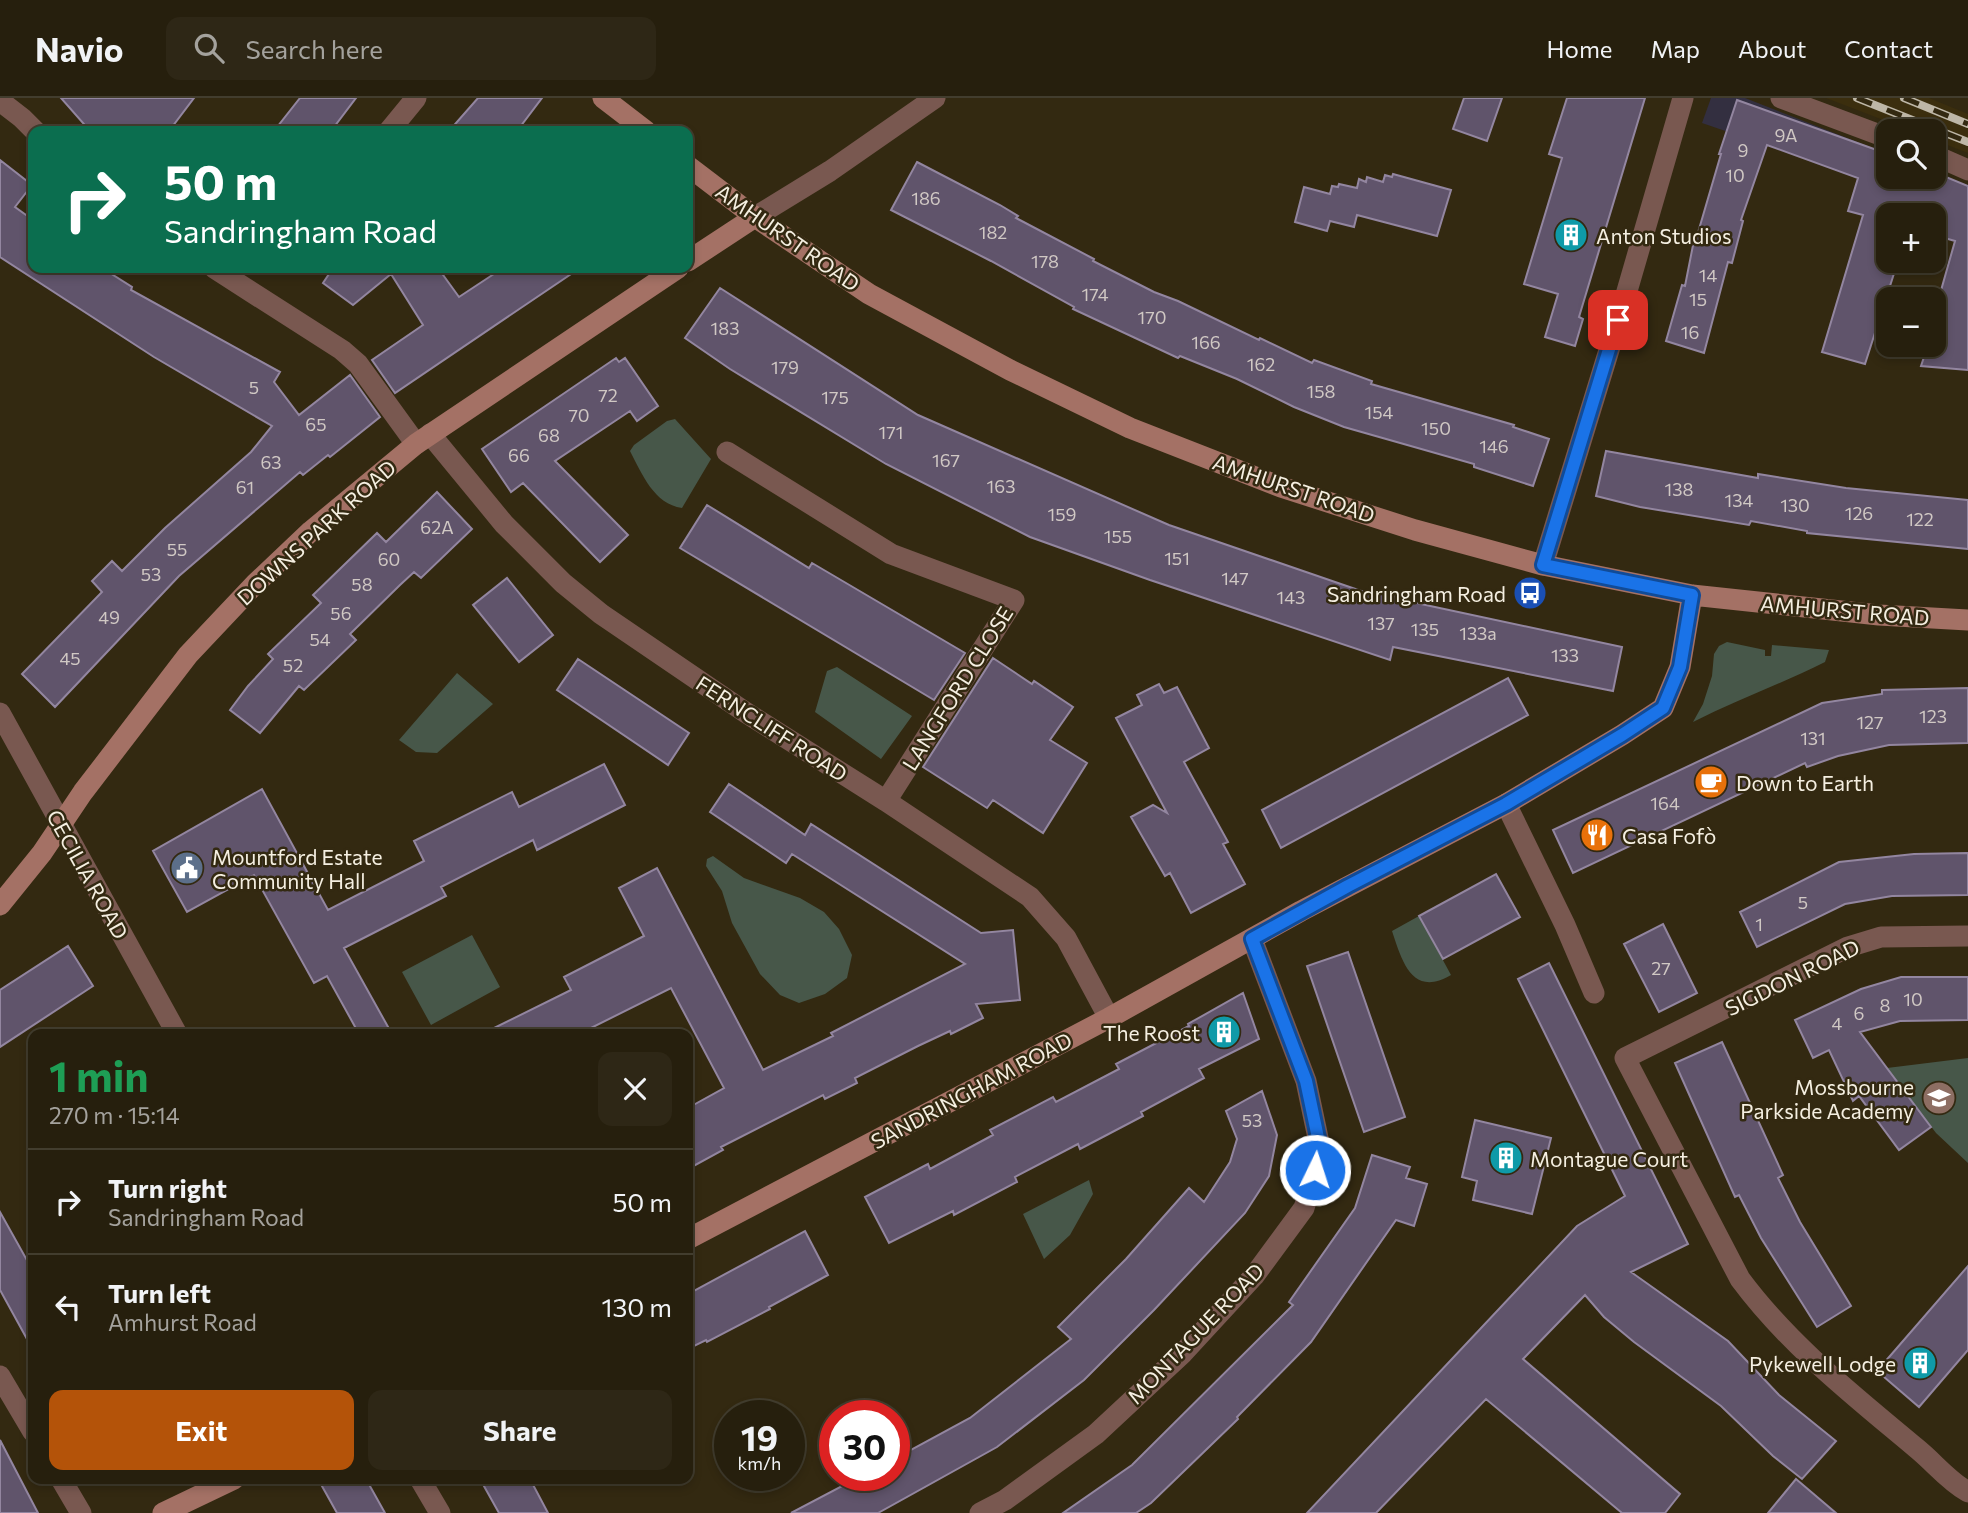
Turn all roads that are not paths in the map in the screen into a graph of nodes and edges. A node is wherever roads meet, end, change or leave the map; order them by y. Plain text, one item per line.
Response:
1 (415, 98) edge
2 (603, 98) edge
3 (935, 98) edge
4 (1683, 98) edge
5 (1781, 98) edge
6 (0, 101) edge
7 (30, 126) edge
8 (393, 126) edge
9 (639, 126) edge
10 (1876, 134) edge
11 (1946, 160) edge
12 (693, 170) edge
13 (1968, 170) edge
14 (755, 217) junction
15 (693, 258) edge
16 (222, 273) edge
17 (671, 273) edge
18 (423, 439) junction
19 (727, 452) dead end
20 (1543, 565) junction
21 (1692, 595) junction
22 (1968, 620) edge
23 (0, 713) edge
24 (886, 801) junction
25 (1506, 804) junction
26 (61, 824) junction
27 (0, 905) edge
28 (1968, 936) edge
29 (1252, 939) junction
30 (1594, 993) dead end
31 (1110, 1018) junction
32 (174, 1029) edge
33 (693, 1236) edge
34 (0, 1376) edge
35 (28, 1424) edge
36 (64, 1484) edge
37 (224, 1484) edge
38 (423, 1484) edge
39 (1968, 1492) edge
40 (81, 1513) edge
41 (163, 1513) edge
42 (440, 1513) edge
43 (980, 1513) edge

1 - 8 street
2 - 9 street
3 - 14 street
4 - 20 street
5 - 10 street
6 - 7 street
11 - 13 street
12 - 14 street, AMHURST ROAD
14 - 15 street
14 - 20 street, AMHURST ROAD
16 - 18 street, FERNCLIFF ROAD
17 - 18 street, DOWNS PARK ROAD
18 - 24 street, FERNCLIFF ROAD
18 - 26 street, DOWNS PARK ROAD
19 - 24 street, LANGFORD CLOSE
20 - 21 street, AMHURST ROAD
21 - 22 street, AMHURST ROAD
21 - 25 street, SANDRINGHAM ROAD
23 - 26 street, CECILIA ROAD
24 - 31 street, FERNCLIFF ROAD
25 - 29 street, SANDRINGHAM ROAD
25 - 30 street
26 - 27 street, DOWNS PARK ROAD
26 - 32 street, CECILIA ROAD
28 - 39 street, SIGDON ROAD
29 - 31 street, SANDRINGHAM ROAD
29 - 43 street, MONTAGUE ROAD
31 - 33 street, SANDRINGHAM ROAD
34 - 35 street
36 - 40 street
37 - 41 street
38 - 42 street

